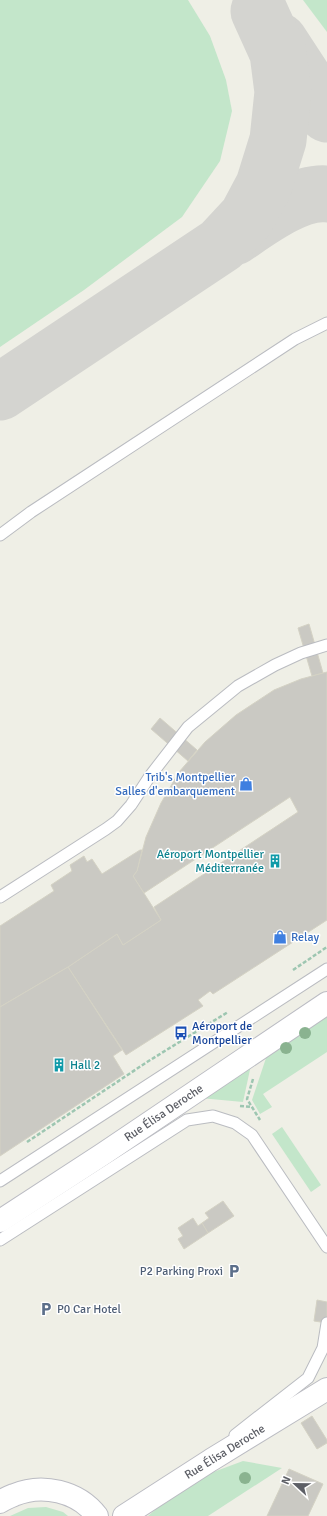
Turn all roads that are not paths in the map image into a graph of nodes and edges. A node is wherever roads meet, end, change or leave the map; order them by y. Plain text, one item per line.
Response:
1 (327, 323) edge
2 (0, 535) edge
3 (327, 645) edge
4 (0, 896) edge
5 (327, 969) edge
6 (327, 1003) edge
7 (0, 1181) edge
8 (0, 1221) edge
9 (0, 1240) edge
10 (327, 1247) edge
11 (327, 1323) edge
12 (327, 1359) edge
13 (308, 1378) junction
14 (327, 1389) edge
15 (211, 1460) junction
16 (0, 1502) edge
17 (97, 1516) edge
18 (124, 1516) edge

1 - 2 lane
3 - 4 lane
5 - 7 lane
6 - 8 street, Rue Élisa Deroche
9 - 10 lane
11 - 13 lane
12 - 13 lane
13 - 15 lane
14 - 15 street, Rue Élisa Deroche
15 - 18 street, Rue Élisa Deroche
16 - 17 street

